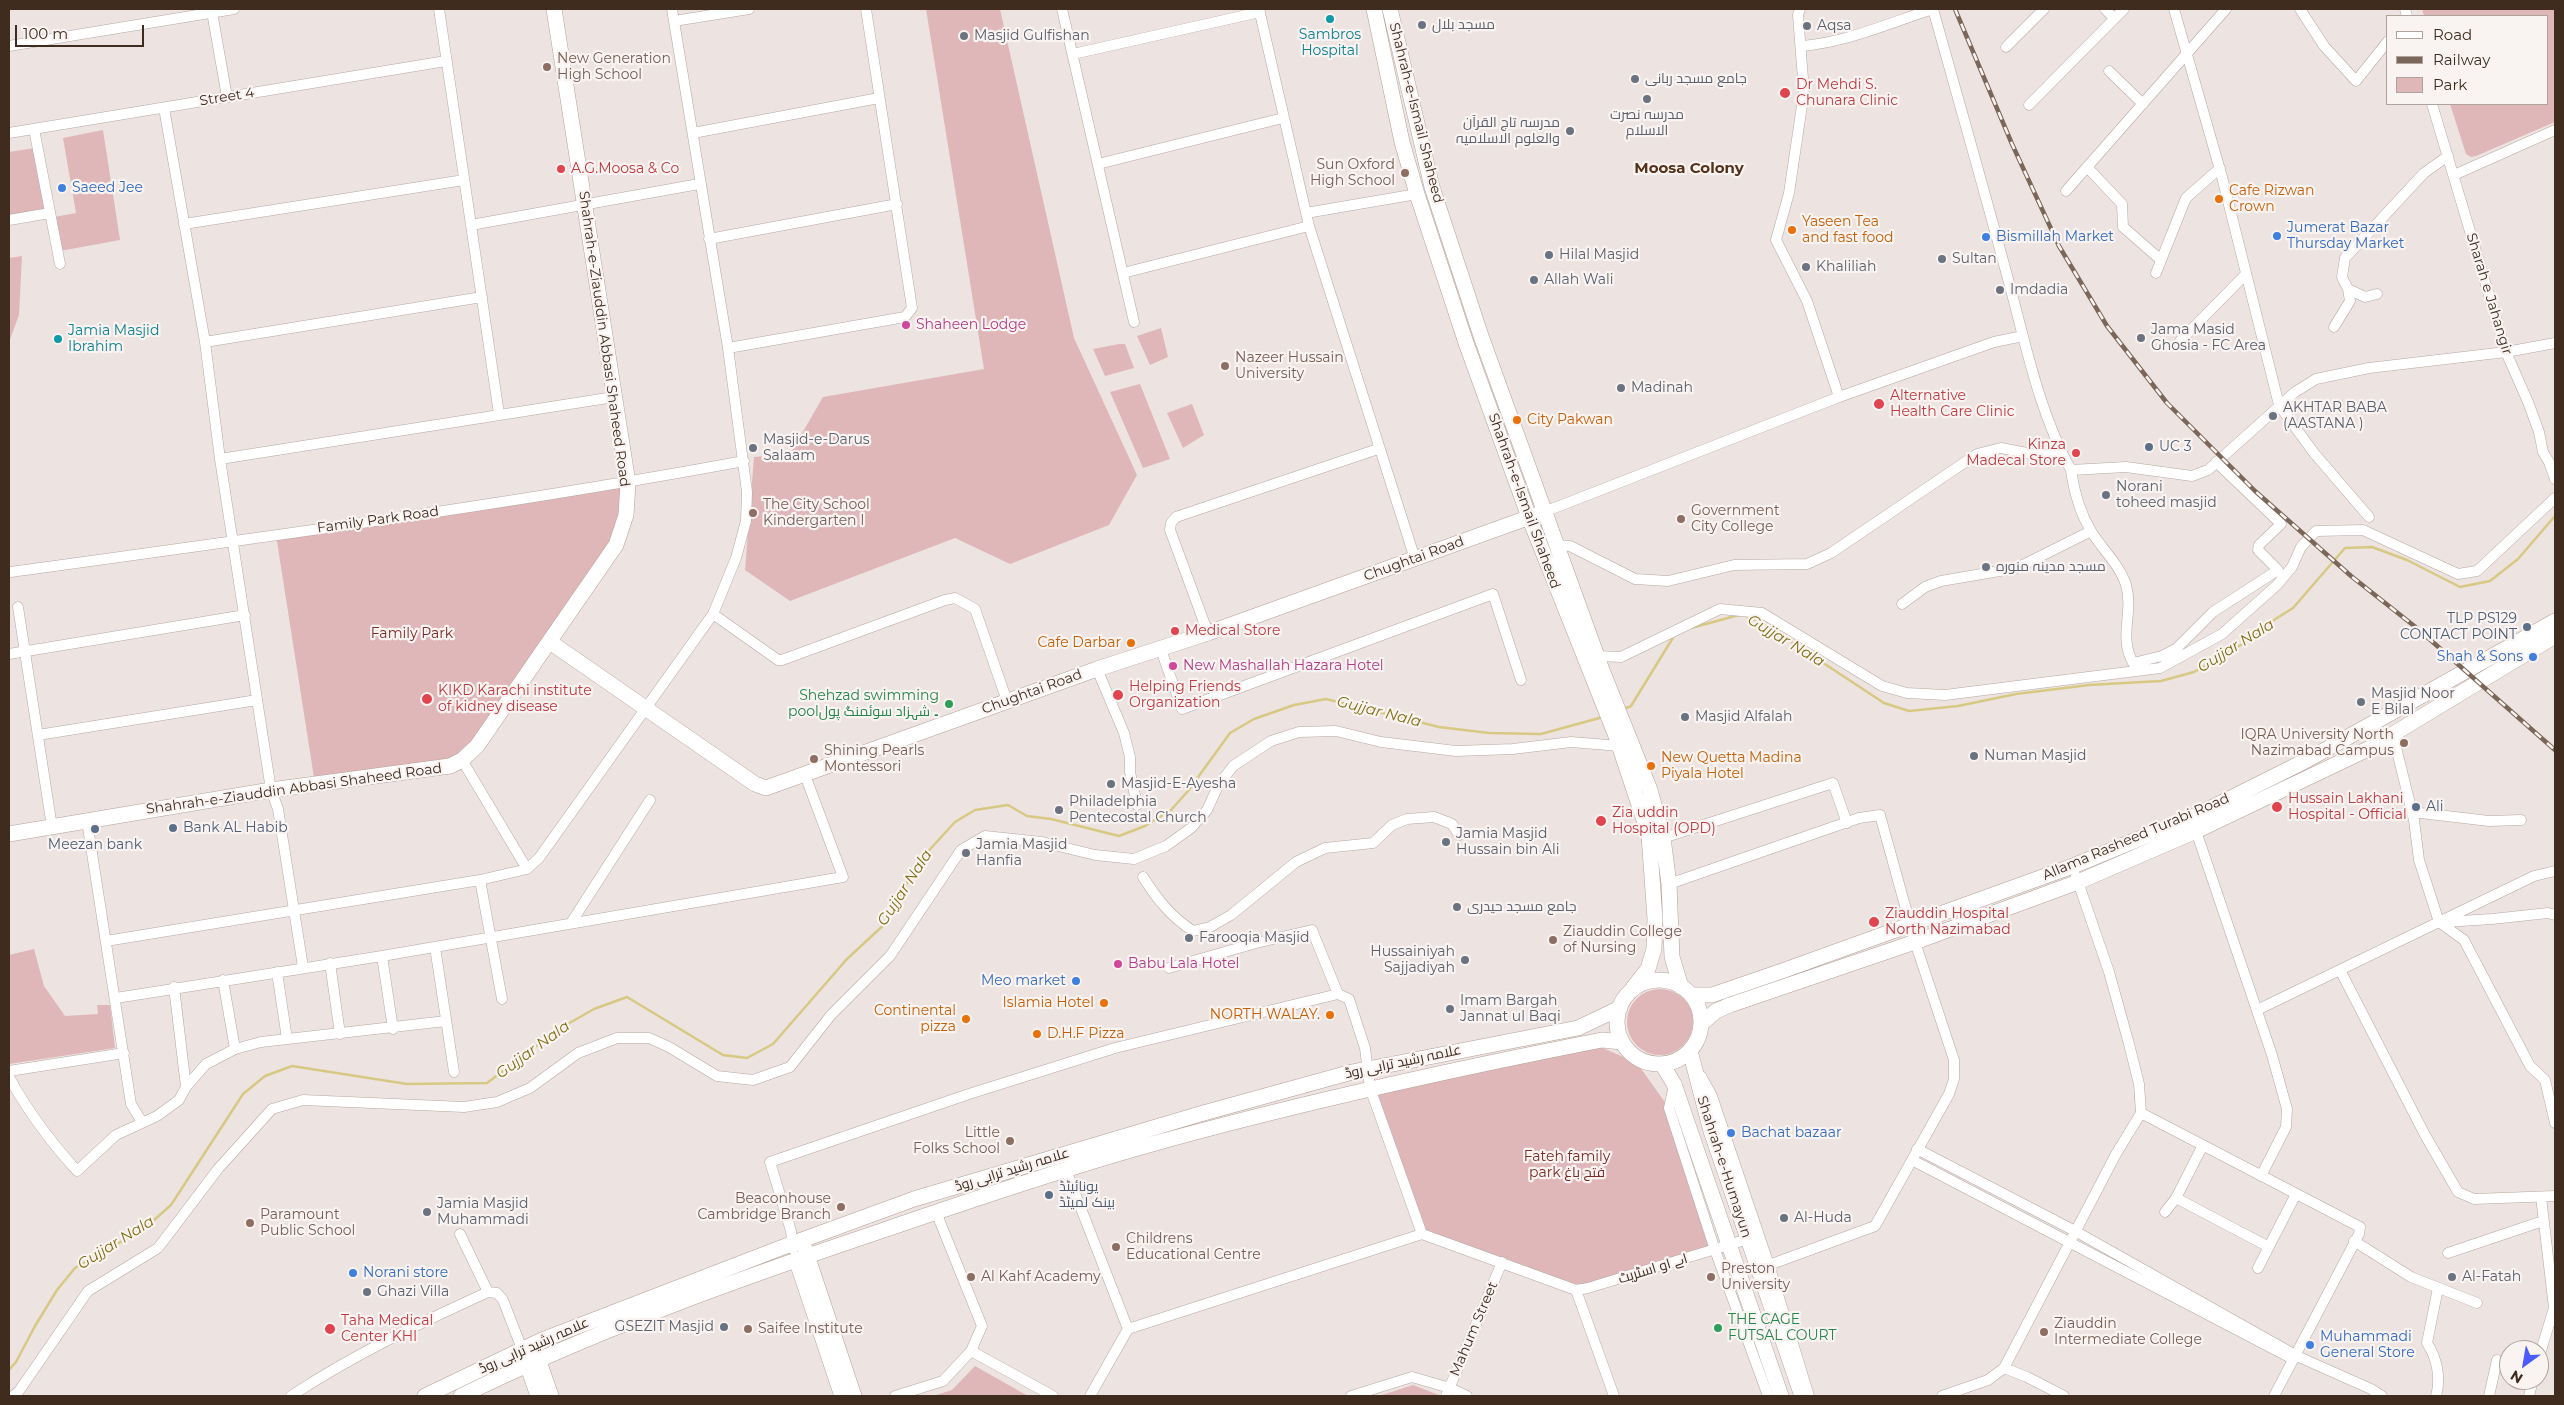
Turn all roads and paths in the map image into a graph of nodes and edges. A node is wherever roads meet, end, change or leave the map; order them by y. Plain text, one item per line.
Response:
1 (234, 9) edge
2 (439, 9) edge
3 (554, 9) edge
4 (672, 9) edge
5 (748, 9) edge
6 (866, 9) edge
7 (1062, 9) edge
8 (1374, 9) edge
9 (1390, 9) edge
10 (1800, 9) edge
11 (1933, 9) edge
12 (2044, 9) edge
13 (2105, 9) edge
14 (2124, 9) edge
15 (2174, 9) edge
16 (2226, 9) edge
17 (1259, 10) edge
18 (2306, 11) edge
19 (212, 12) junction
20 (2114, 18) junction
21 (674, 21) junction
22 (2386, 44) edge
23 (9, 46) edge
24 (1802, 46) junction
25 (2006, 47) dead end
26 (1073, 54) junction
27 (2187, 54) junction
28 (446, 61) junction
29 (2109, 70) dead end
30 (228, 97) junction
31 (879, 98) junction
32 (2029, 104) dead end
33 (2143, 104) junction
34 (2432, 105) edge
35 (164, 108) junction
36 (1283, 118) junction
37 (34, 129) junction
38 (2555, 130) edge
39 (9, 132) edge
40 (693, 133) junction
41 (2448, 156) junction
42 (1098, 164) junction
43 (2087, 167) junction
44 (2220, 168) junction
45 (2454, 175) junction
46 (464, 180) junction
47 (699, 184) junction
48 (2066, 192) dead end
49 (1416, 194) junction
50 (897, 204) junction
51 (584, 205) junction
52 (50, 213) junction
53 (1306, 213) junction
54 (9, 220) edge
55 (184, 224) junction
56 (471, 224) junction
57 (1309, 226) junction
58 (709, 239) junction
59 (2161, 260) junction
60 (60, 264) dead end
61 (1123, 273) junction
62 (2156, 273) dead end
63 (2246, 274) junction
64 (2348, 289) junction
65 (2377, 294) dead end
66 (482, 297) junction
67 (1134, 322) dead end
68 (2334, 327) dead end
69 (2023, 336) junction
70 (2180, 341) dead end
71 (204, 342) junction
72 (2555, 343) edge
73 (728, 348) junction
74 (2506, 352) junction
75 (614, 397) junction
76 (1838, 397) junction
77 (2279, 406) junction
78 (500, 414) junction
79 (1378, 449) junction
80 (2061, 452) junction
81 (220, 459) junction
82 (744, 461) junction
83 (2216, 462) junction
84 (2071, 470) junction
85 (2555, 479) edge
86 (628, 483) junction
87 (2555, 498) edge
88 (1544, 512) junction
89 (1529, 517) junction
90 (2369, 517) dead end
91 (2091, 531) junction
92 (233, 542) junction
93 (1558, 545) junction
94 (1415, 559) junction
95 (11, 572) dead end
96 (1902, 604) dead end
97 (18, 607) dead end
98 (713, 614) junction
99 (245, 615) junction
100 (2555, 621) edge
101 (1208, 633) junction
102 (2555, 636) edge
103 (550, 642) junction
104 (1160, 647) junction
105 (24, 652) junction
106 (9, 654) edge
107 (1597, 656) junction
108 (1097, 669) junction
109 (1596, 672) junction
110 (1522, 680) dead end
111 (258, 700) junction
112 (1008, 701) junction
113 (647, 707) junction
114 (38, 735) junction
115 (2393, 735) junction
116 (1623, 743) junction
117 (462, 760) junction
118 (805, 775) junction
119 (271, 790) junction
120 (650, 800) dead end
121 (1137, 804) dead end
122 (2223, 810) junction
123 (2412, 812) junction
124 (2521, 820) dead end
125 (87, 821) junction
126 (1847, 822) junction
127 (52, 827) junction
128 (2155, 832) junction
129 (2196, 832) junction
130 (9, 834) edge
131 (1459, 836) dead end
132 (1663, 838) junction
133 (2161, 846) junction
134 (2072, 866) junction
135 (527, 869) junction
136 (2555, 871) edge
137 (1143, 877) dead end
138 (480, 880) junction
139 (2078, 882) junction
140 (1669, 884) junction
141 (294, 910) junction
142 (2555, 915) edge
143 (2439, 922) junction
144 (571, 923) junction
145 (1910, 924) junction
146 (490, 937) junction
147 (106, 941) junction
148 (1915, 942) junction
149 (435, 947) junction
150 (382, 956) junction
151 (330, 963) junction
152 (303, 967) junction
153 (1169, 968) dead end
154 (2340, 970) junction
155 (277, 972) junction
156 (224, 980) junction
157 (174, 987) junction
158 (1633, 988) junction
159 (1686, 991) junction
160 (1338, 994) junction
161 (116, 998) junction
162 (502, 998) dead end
163 (1620, 1008) junction
164 (2257, 1010) junction
165 (446, 1022) junction
166 (1701, 1024) junction
167 (393, 1029) junction
168 (340, 1034) junction
169 (287, 1039) junction
170 (1622, 1042) junction
171 (235, 1049) junction
172 (124, 1053) junction
173 (1692, 1057) junction
174 (1662, 1064) junction
175 (1366, 1070) junction
176 (9, 1071) edge
177 (454, 1072) dead end
178 (9, 1077) edge
179 (186, 1087) junction
180 (1370, 1088) junction
181 (2141, 1113) junction
182 (142, 1122) junction
183 (2555, 1123) edge
184 (2203, 1145) junction
185 (1917, 1149) junction
186 (1912, 1160) junction
187 (1066, 1170) junction
188 (2261, 1176) junction
189 (2296, 1194) junction
190 (2555, 1196) edge
191 (2541, 1197) junction
192 (2176, 1198) junction
193 (936, 1212) junction
194 (2165, 1212) dead end
195 (2543, 1221) junction
196 (2075, 1231) junction
197 (460, 1234) dead end
198 (1422, 1234) junction
199 (1748, 1239) junction
200 (2354, 1241) junction
201 (797, 1242) junction
202 (2069, 1242) junction
203 (2269, 1247) junction
204 (1722, 1248) junction
205 (2448, 1252) dead end
206 (802, 1257) junction
207 (1502, 1262) junction
208 (1769, 1265) junction
209 (2258, 1268) dead end
210 (2438, 1288) junction
211 (1576, 1290) junction
212 (488, 1292) junction
213 (2477, 1303) dead end
214 (1128, 1329) junction
215 (2544, 1340) edge
216 (527, 1347) junction
217 (971, 1352) junction
218 (2296, 1356) junction
219 (2497, 1360) dead end
220 (533, 1361) junction
221 (2004, 1368) junction
222 (1448, 1392) edge
223 (13, 1396) edge
224 (291, 1396) edge
225 (426, 1396) edge
226 (461, 1396) edge
227 (538, 1396) edge
228 (551, 1396) edge
229 (842, 1396) edge
230 (854, 1396) edge
231 (895, 1396) edge
232 (1053, 1396) edge
233 (1090, 1396) edge
234 (1352, 1396) edge
235 (1467, 1396) edge
236 (1614, 1396) edge
237 (1768, 1396) edge
238 (1781, 1396) edge
239 (1802, 1396) edge
240 (1809, 1396) edge
241 (1942, 1396) edge
242 (2064, 1396) edge
243 (2274, 1396) edge
244 (2382, 1396) edge
245 (2436, 1396) edge
246 (2489, 1396) edge

1 - 19 street
2 - 28 street
3 - 51 main road, Shahrah-e-Ziauddin Abbasi Shaheed Road
4 - 21 street
5 - 21 street
6 - 31 street
7 - 26 street
8 - 49 main road, Shahrah-e-Ismail Shaheed
9 - 88 main road, Shahrah-e-Ismail Shaheed
10 - 24 street
11 - 24 street
11 - 69 street
12 - 25 street
13 - 20 street
14 - 20 street
15 - 27 street
16 - 27 street
17 - 26 street
17 - 36 street
18 - 22 street
19 - 23 street
19 - 30 street
20 - 32 street
21 - 40 street
24 - 76 street
26 - 42 street
27 - 33 street
27 - 44 street
28 - 30 street, Street 4
28 - 46 street
29 - 33 street
30 - 35 street, Street 4
31 - 40 street
31 - 50 street
33 - 43 street
34 - 41 street, Sharah e Jahangir
35 - 37 street, Street 4
35 - 55 street
36 - 42 street
36 - 53 street
37 - 39 street, Street 4
37 - 52 street
38 - 45 street
40 - 47 street
41 - 45 street, Sharah e Jahangir
41 - 64 street
42 - 61 street
43 - 48 street
43 - 59 street
44 - 59 street
44 - 63 street
45 - 74 street, Sharah e Jahangir
46 - 55 street
46 - 56 street
47 - 51 street
47 - 58 street
49 - 53 street
49 - 89 main road, Shahrah-e-Ismail Shaheed
50 - 58 street
50 - 73 street
51 - 56 street
51 - 75 main road, Shahrah-e-Ziauddin Abbasi Shaheed Road
52 - 54 street
52 - 60 street
53 - 57 street
55 - 71 street
56 - 66 street
57 - 61 street
57 - 79 street
58 - 73 street
59 - 62 street
61 - 67 street
63 - 70 street
63 - 77 street
64 - 65 street
64 - 68 street
66 - 71 street
66 - 78 street
69 - 76 street
69 - 80 street
71 - 81 street
72 - 74 street
73 - 82 street
74 - 77 street
74 - 85 street, Sharah e Jahangir
75 - 78 street
75 - 86 main road, Shahrah-e-Ziauddin Abbasi Shaheed Road
76 - 88 street
77 - 83 street
77 - 90 street
78 - 81 street
79 - 94 street
79 - 101 street
80 - 84 street
80 - 93 street
81 - 92 street
82 - 86 street, Family Park Road
82 - 98 street
83 - 84 street
83 - 91 street
84 - 91 street
86 - 92 street, Family Park Road
86 - 103 main road, Shahrah-e-Ziauddin Abbasi Shaheed Road
87 - 107 street
88 - 89 main road, Chughtai Road
88 - 93 main road, Shahrah-e-Ismail Shaheed
89 - 94 main road, Chughtai Road
89 - 109 main road, Shahrah-e-Ismail Shaheed
91 - 96 street
92 - 95 street, Family Park Road
92 - 99 street
93 - 107 main road, Shahrah-e-Ismail Shaheed
94 - 101 main road, Chughtai Road
97 - 105 street
98 - 112 street
98 - 113 street
99 - 105 street
99 - 111 street
100 - 122 main road, Allama Rasheed Turabi Road
101 - 104 main road, Chughtai Road
102 - 115 main road, Allama Rasheed Turabi Road
103 - 113 main road, Chughtai Road
103 - 117 main road, Shahrah-e-Ziauddin Abbasi Shaheed Road
104 - 108 main road, Chughtai Road
104 - 110 street
105 - 106 street
105 - 114 street
107 - 109 main road, Shahrah-e-Ismail Shaheed
108 - 112 main road, Chughtai Road
108 - 121 street
109 - 116 main road, Shahrah-e-Ismail Shaheed
109 - 116 main road, Shahrah-e-Ismail Shaheed
111 - 114 street
111 - 119 street
112 - 118 main road, Chughtai Road
113 - 118 main road, Chughtai Road
113 - 135 street
114 - 127 street
115 - 122 main road, Allama Rasheed Turabi Road
115 - 123 street
116 - 132 main road, Shahrah-e-Ismail Shaheed
116 - 158 main road, Shahrah-e-Ismail Shaheed
116 - 223 street
117 - 119 main road, Shahrah-e-Ziauddin Abbasi Shaheed Road
117 - 135 street
118 - 144 street
119 - 125 main road, Shahrah-e-Ziauddin Abbasi Shaheed Road
119 - 141 street
120 - 144 street
122 - 128 main road, Allama Rasheed Turabi Road
122 - 129 main road, Allama Rasheed Turabi Road
123 - 124 street
123 - 143 street
125 - 127 main road, Shahrah-e-Ziauddin Abbasi Shaheed Road
125 - 147 street
126 - 132 street
126 - 140 street
126 - 145 street
127 - 130 main road, Shahrah-e-Ziauddin Abbasi Shaheed Road
128 - 133 main road
128 - 134 main road, Allama Rasheed Turabi Road
129 - 133 main road, Allama Rasheed Turabi Road
129 - 164 street
131 - 137 street
132 - 140 main road, Shahrah-e-Ismail Shaheed
133 - 139 main road, Allama Rasheed Turabi Road
134 - 139 street
134 - 145 main road, Allama Rasheed Turabi Road
135 - 138 street
136 - 143 street
138 - 141 street
138 - 146 street
139 - 148 main road, Allama Rasheed Turabi Road
139 - 181 street
140 - 159 main road, Shahrah-e-Ismail Shaheed
141 - 147 street
141 - 152 street
142 - 143 street
143 - 154 street
143 - 183 street
144 - 146 street
145 - 148 street
145 - 159 main road, Allama Rasheed Turabi Road
146 - 149 street
146 - 162 street
147 - 161 street
148 - 166 main road, Allama Rasheed Turabi Road
148 - 185 street
149 - 150 street
149 - 165 street
150 - 151 street
150 - 167 street
151 - 152 street
151 - 168 street
152 - 155 street
153 - 160 street
154 - 164 street
154 - 191 street
155 - 156 street
155 - 169 street
156 - 157 street
156 - 171 street
157 - 161 street
157 - 179 street
158 - 159 main road
158 - 163 main road
159 - 166 main road
160 - 175 street
160 - 201 street
161 - 172 street
163 - 170 main road
163 - 175 main road, علامہ رشید ترابی روڈ
164 - 188 street
165 - 167 street
165 - 177 street
166 - 173 main road
167 - 168 street
168 - 169 street
169 - 171 street
170 - 174 main road
170 - 180 main road, علامہ رشید ترابی روڈ
171 - 179 street
172 - 176 street
172 - 182 street
173 - 174 main road
173 - 199 main road, Shahrah-e-Humayun
173 - 208 street
174 - 204 main road, Shahrah-e-Humayun
175 - 180 street
175 - 201 main road, علامہ رشید ترابی روڈ
178 - 182 street
179 - 182 street
180 - 187 main road, علامہ رشید ترابی روڈ
180 - 198 street
181 - 184 street
181 - 196 street
184 - 188 street
184 - 192 street
185 - 186 street
185 - 196 street
186 - 202 street
186 - 208 street
187 - 193 main road, علامہ رشید ترابی روڈ
187 - 214 street
188 - 189 street
189 - 200 street
189 - 203 street
190 - 191 street
191 - 195 street
192 - 194 street
192 - 203 street
193 - 206 main road, علامہ رشید ترابی روڈ
193 - 217 street
195 - 205 street
195 - 215 street
196 - 202 street
196 - 218 street
197 - 212 street
198 - 207 street
198 - 214 street
199 - 204 street, اے او اسٹریٹ
199 - 239 main road, Shahrah-e-Humayun
200 - 210 street
200 - 218 street
201 - 206 main road
201 - 216 main road, علامہ رشید ترابی روڈ
202 - 218 street
202 - 221 street
203 - 209 street
204 - 211 street, اے او اسٹریٹ
204 - 237 street
204 - 238 main road, Shahrah-e-Humayun
206 - 220 main road, علامہ رشید ترابی روڈ
206 - 229 main road
206 - 230 main road
207 - 211 street
207 - 222 street, Mahum Street
208 - 240 street
210 - 213 street
210 - 245 street
211 - 236 street
212 - 216 street
212 - 224 street
214 - 233 street
216 - 220 main road
216 - 225 main road, علامہ رشید ترابی روڈ
217 - 231 street
217 - 232 street
218 - 243 street
218 - 244 street
219 - 246 street
220 - 226 main road, علامہ رشید ترابی روڈ
220 - 227 main road
220 - 228 main road
221 - 241 street
221 - 242 street
222 - 234 street
222 - 235 street

